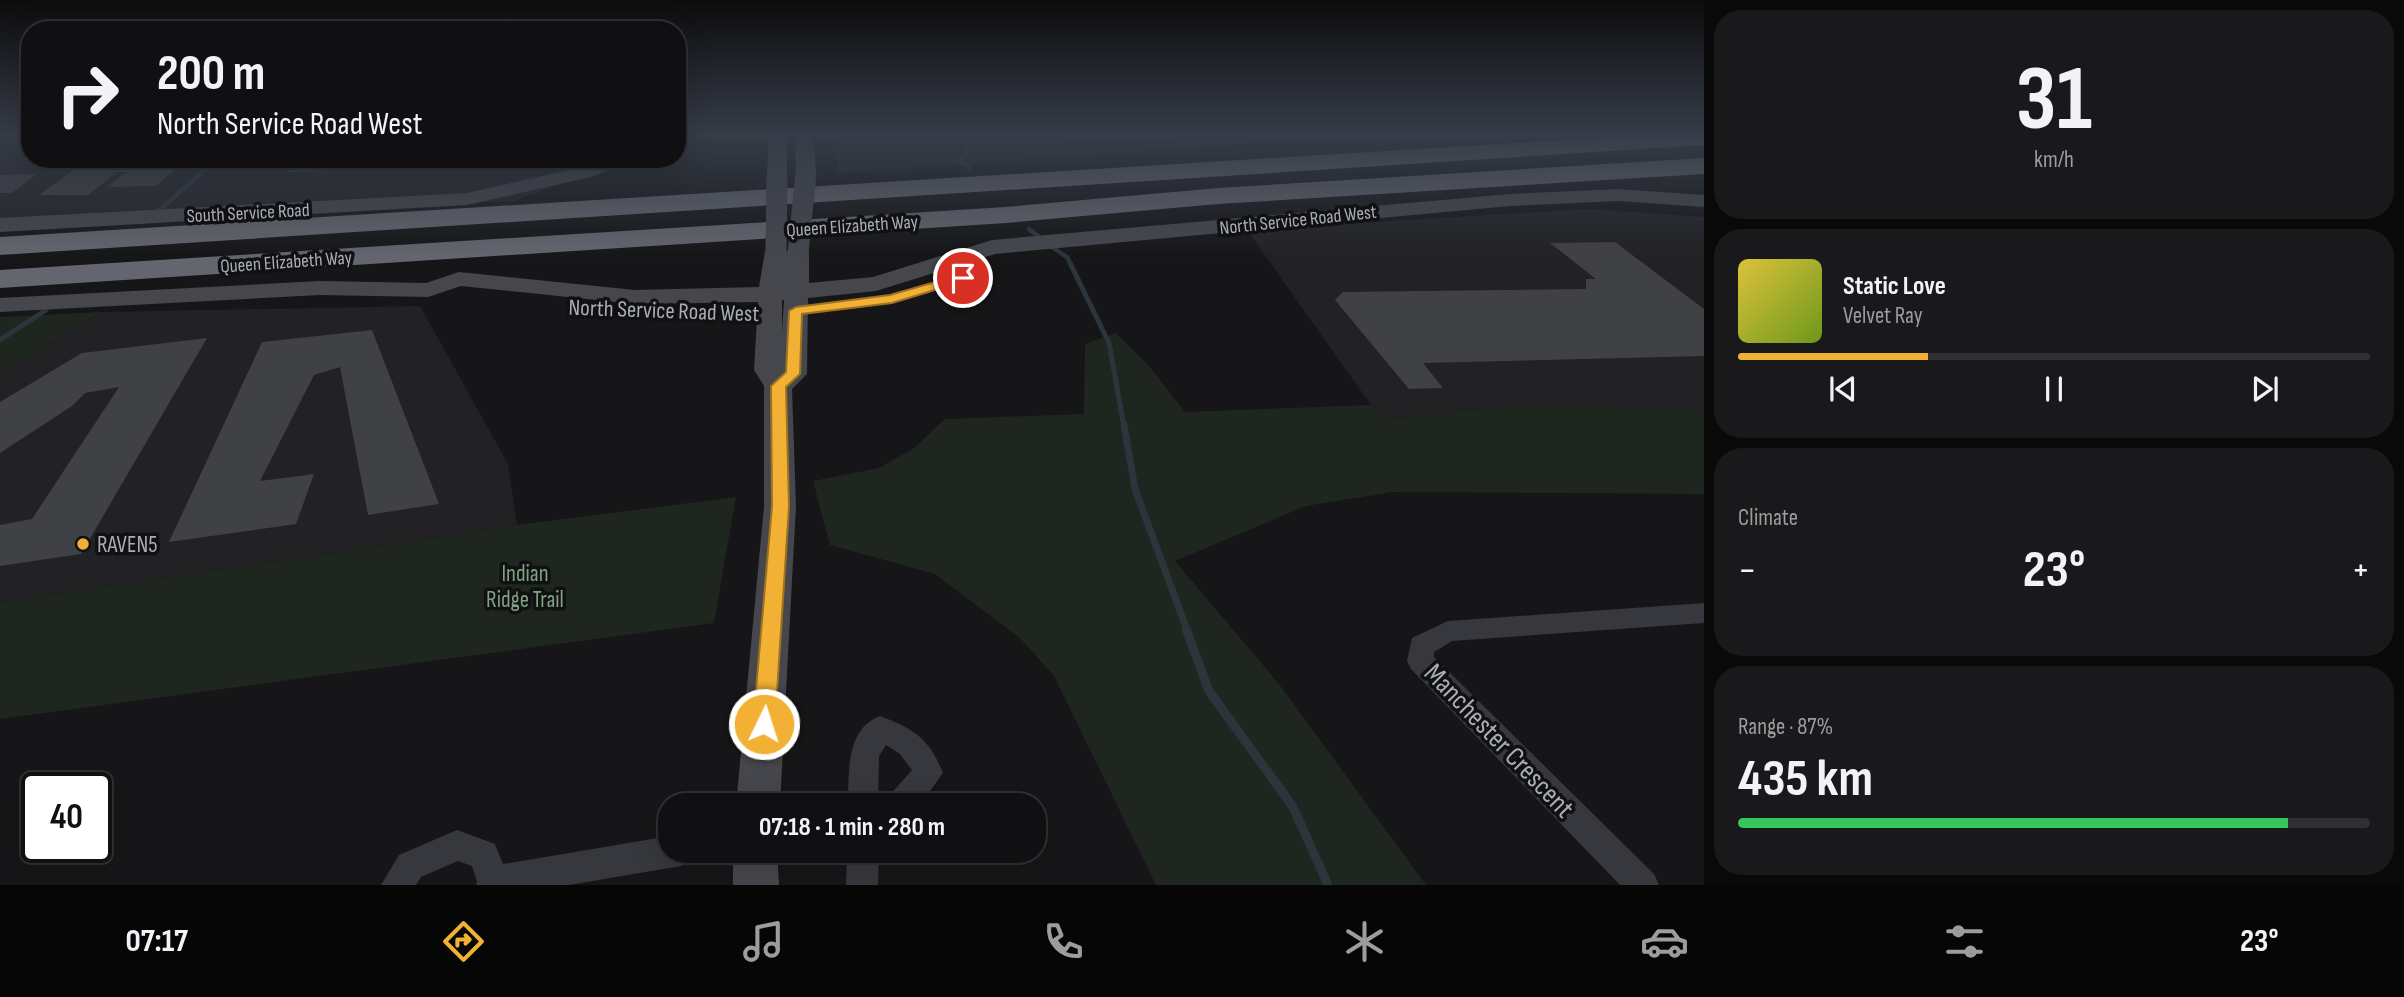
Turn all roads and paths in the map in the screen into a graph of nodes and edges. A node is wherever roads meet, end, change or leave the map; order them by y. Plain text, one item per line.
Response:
1 (569, 176) edge
2 (777, 176) edge
3 (805, 176) edge
4 (1093, 176) edge
5 (1550, 176) edge
6 (1704, 179) edge
7 (1360, 189) junction
8 (1704, 201) edge
9 (0, 225) edge
10 (0, 246) edge
11 (787, 252) junction
12 (0, 279) edge
13 (796, 301) junction
14 (769, 304) junction
15 (0, 305) edge
16 (778, 386) junction
17 (1704, 613) edge
18 (759, 793) edge
19 (863, 793) edge
20 (911, 793) edge
21 (658, 854) edge
22 (755, 863) edge
23 (863, 863) edge
24 (493, 883) edge
25 (397, 885) edge
26 (755, 885) edge
27 (862, 885) edge
28 (1643, 885) edge

1 - 9 street, South Service Road
2 - 11 street, bridge
3 - 11 street, bridge
4 - 10 highway, Queen Elizabeth Way
5 - 7 highway, Queen Elizabeth Way
6 - 7 highway
7 - 12 highway, Queen Elizabeth Way
8 - 13 street, North Service Road West
11 - 13 street
11 - 14 street
13 - 14 street, North Service Road West
13 - 16 street
14 - 15 street, North Service Road West
14 - 16 street
16 - 18 street
17 - 28 street, Manchester Crescent
19 - 20 street
21 - 24 street
22 - 26 street
23 - 27 street
24 - 25 street

